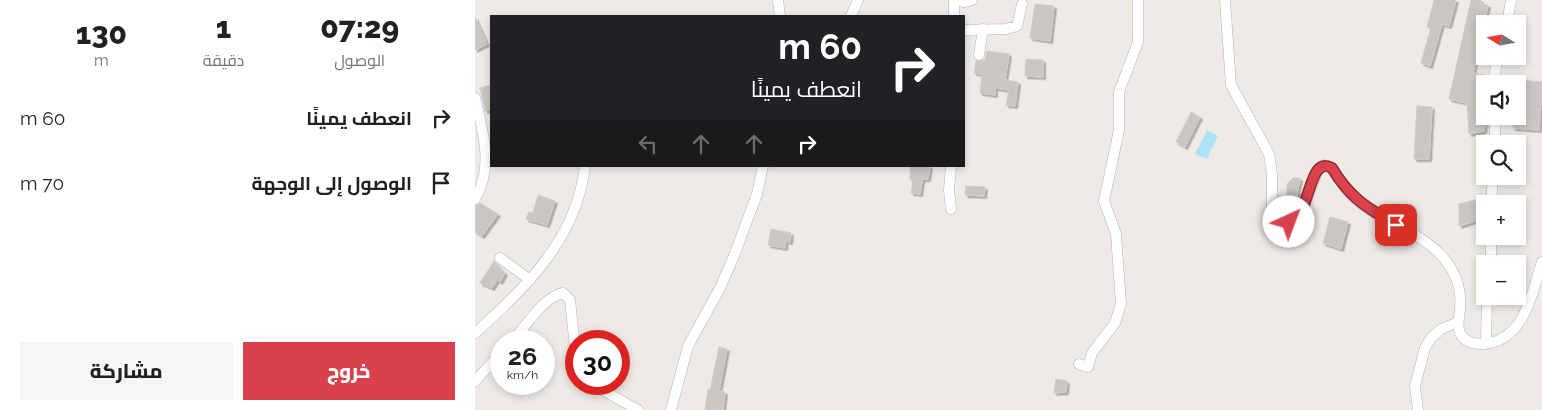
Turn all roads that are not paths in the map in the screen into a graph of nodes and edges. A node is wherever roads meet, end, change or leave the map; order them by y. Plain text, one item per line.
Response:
1 (779, 0) edge
2 (857, 0) edge
3 (954, 0) edge
4 (972, 0) edge
5 (1138, 0) edge
6 (1225, 0) edge
7 (1511, 0) edge
8 (1022, 4) dead end
9 (780, 15) edge
10 (851, 15) edge
11 (954, 15) edge
12 (1508, 15) edge
13 (983, 29) junction
14 (965, 30) edge
15 (979, 55) dead end
16 (475, 98) edge
17 (585, 167) edge
18 (763, 167) edge
19 (951, 167) edge
20 (475, 199) edge
21 (951, 209) dead end
22 (500, 258) dead end
23 (1542, 262) edge
24 (530, 280) junction
25 (1487, 305) edge
26 (1458, 322) junction
27 (522, 330) edge
28 (573, 330) edge
29 (475, 333) edge
30 (1486, 344) junction
31 (1079, 364) dead end
32 (490, 365) edge
33 (475, 381) edge
34 (611, 395) edge
35 (638, 410) edge
36 (671, 410) edge
37 (1418, 410) edge

1 - 9 street
2 - 10 street
3 - 4 street
3 - 11 street
5 - 31 street
6 - 26 street
7 - 12 street
8 - 13 street
13 - 14 street
13 - 15 street
16 - 20 street
17 - 24 street
18 - 36 street
19 - 21 street
22 - 24 street
23 - 30 street
24 - 29 street
25 - 30 street
26 - 30 street
26 - 37 street
27 - 28 street
32 - 33 street
34 - 35 street

